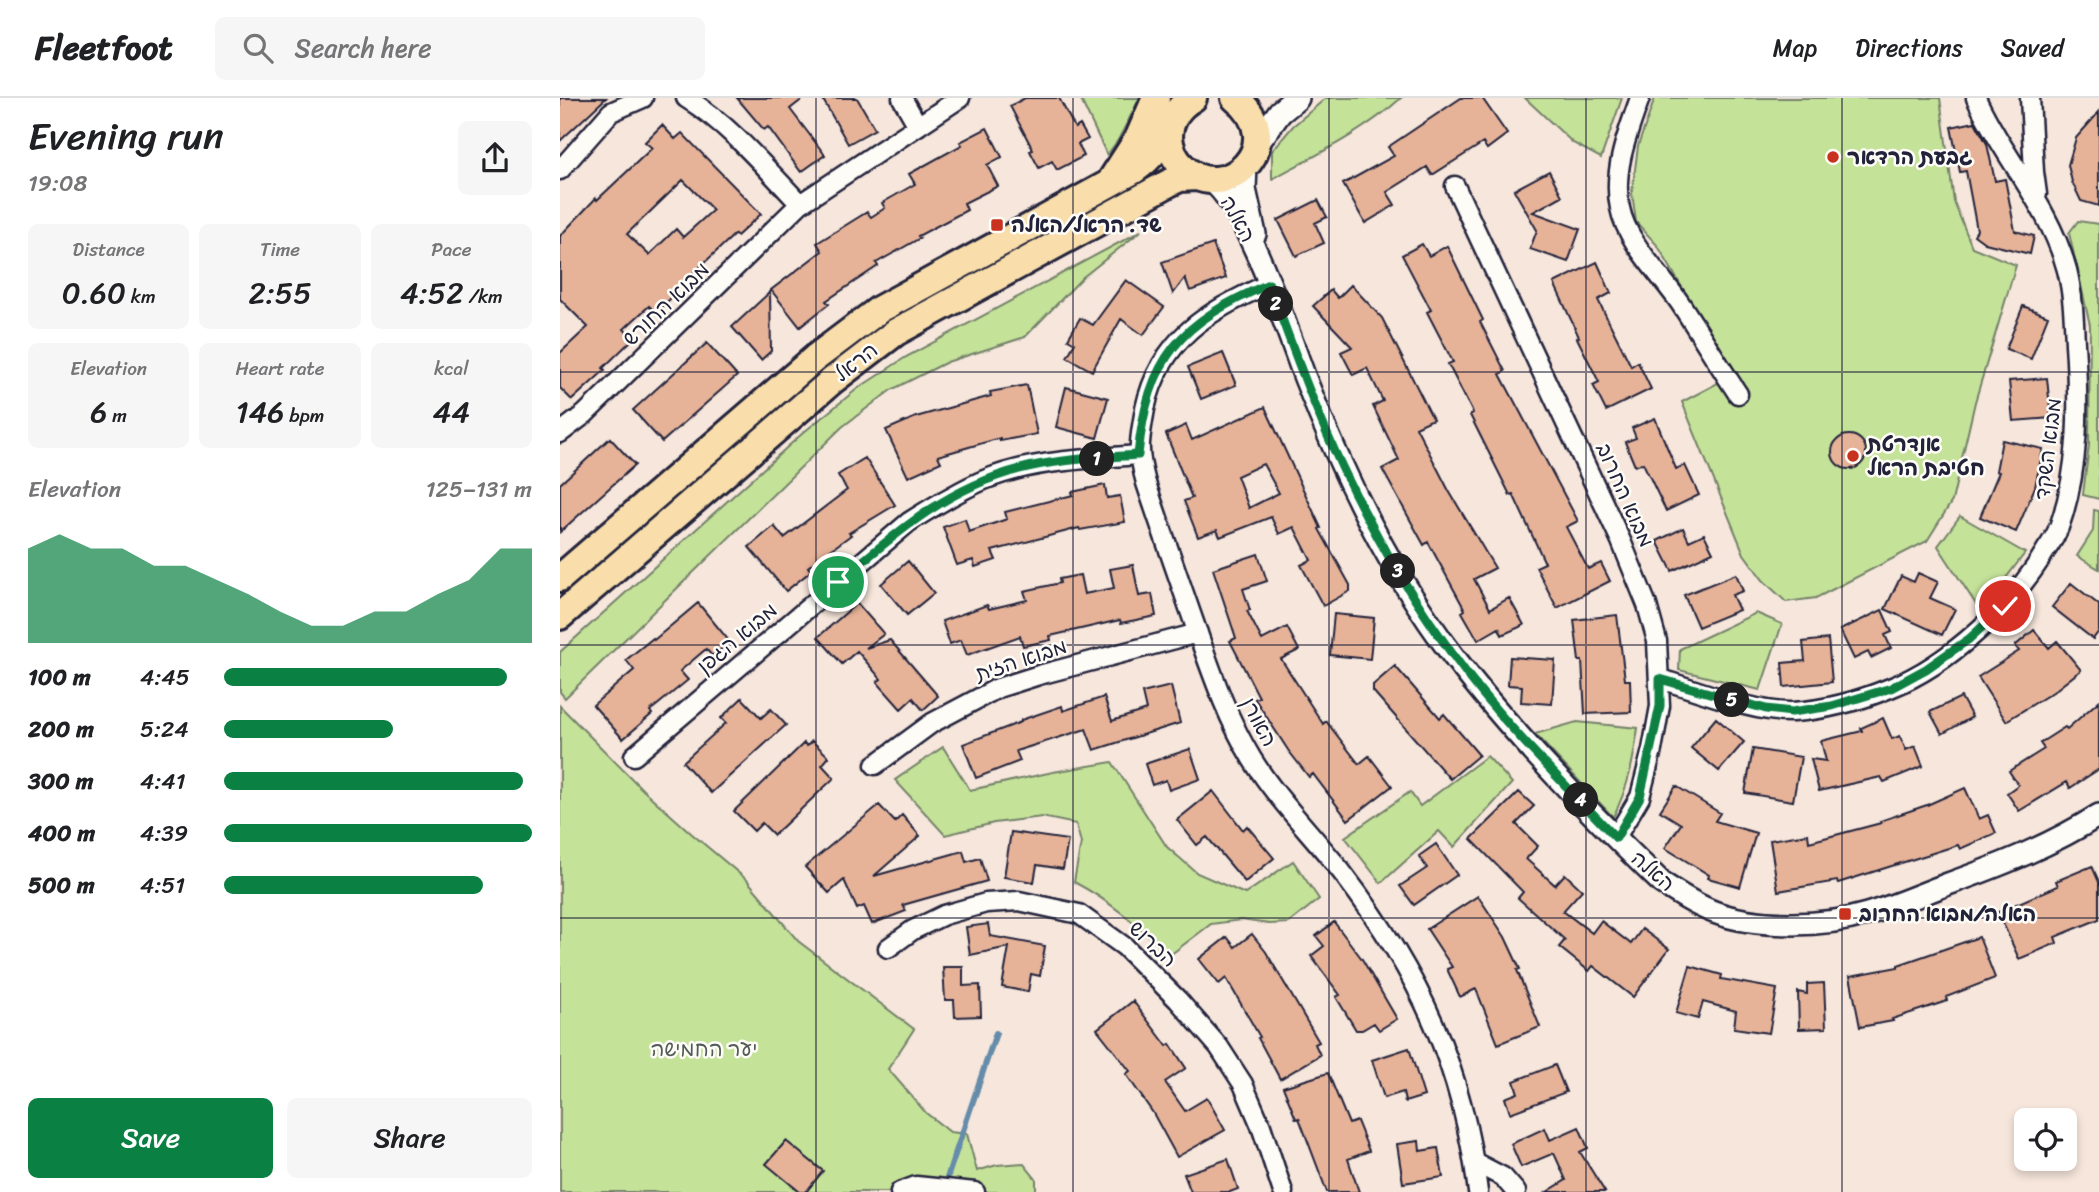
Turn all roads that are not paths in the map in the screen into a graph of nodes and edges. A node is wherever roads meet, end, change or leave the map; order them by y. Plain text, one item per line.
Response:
1 (643, 98) edge
2 (685, 98) edge
3 (902, 98) edge
4 (960, 98) edge
5 (1235, 98) edge
6 (1297, 98) edge
7 (1640, 98) edge
8 (1976, 98) edge
9 (2030, 98) edge
10 (1175, 106) edge
11 (918, 126) junction
12 (2034, 145) junction
13 (1251, 154) junction
14 (2008, 154) junction
15 (560, 170) edge
16 (1203, 178) junction
17 (1455, 186) dead end
18 (2038, 201) junction
19 (800, 204) junction
20 (1261, 263) junction
21 (1269, 284) junction
22 (1738, 394) dead end
23 (560, 433) edge
24 (1138, 455) junction
25 (560, 578) edge
26 (560, 616) edge
27 (1198, 633) junction
28 (1660, 679) junction
29 (634, 756) dead end
30 (875, 765) dead end
31 (2099, 815) edge
32 (1616, 838) junction
33 (888, 948) dead end
34 (1474, 1162) junction
35 (908, 1189) edge
36 (975, 1192) edge
37 (1283, 1192) edge
38 (1478, 1192) edge
39 (1516, 1192) edge

1 - 15 street
2 - 19 street
3 - 11 street
4 - 11 street, מבוא החורש
5 - 13 main road
6 - 13 main road
7 - 22 street
8 - 14 street, מבוא השקד
9 - 12 street, מבוא השקד
10 - 16 main road
10 - 25 main road, הראל
11 - 19 street, מבוא החורש
12 - 14 street
12 - 18 street, מבוא השקד
13 - 16 main road, הראל
13 - 20 street, האלה
14 - 18 street, מבוא השקד
16 - 20 street, האלה
16 - 26 main road, הראל
17 - 28 street, מבוא החרוב
18 - 28 street, מבוא השקד
19 - 23 street, מבוא החורש
20 - 21 street, האלה
21 - 24 street, האורן
21 - 32 street, האלה
24 - 27 street, האורן
24 - 29 street, מבוא הגפן
27 - 30 street, מבוא הזית
27 - 34 street, האורן
28 - 32 street, מבוא החרוב
31 - 32 street, האלה
33 - 37 street, הברוש
34 - 38 street, האורן
34 - 39 street
35 - 36 street

